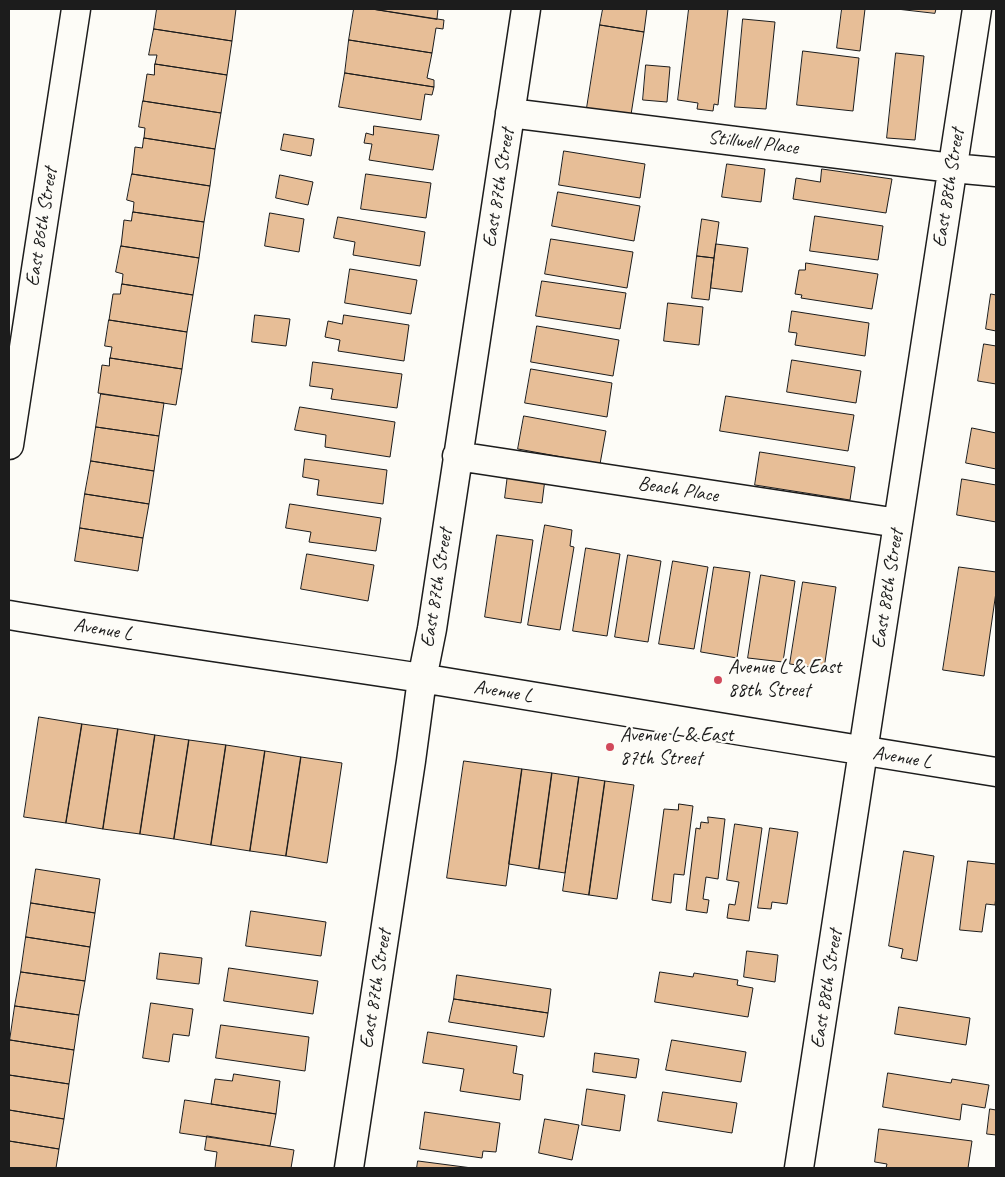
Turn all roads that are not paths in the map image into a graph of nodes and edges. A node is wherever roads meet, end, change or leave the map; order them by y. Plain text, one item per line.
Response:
1 (76, 9) edge
2 (526, 9) edge
3 (977, 9) edge
4 (510, 113) junction
5 (952, 168) junction
6 (996, 172) edge
7 (9, 444) edge
8 (457, 456) junction
9 (898, 524) junction
10 (9, 615) edge
11 (422, 679) junction
12 (863, 752) junction
13 (996, 772) edge
14 (349, 1168) edge
15 (799, 1168) edge

1 - 7 street, East 86th Street
2 - 4 street, East 87th Street
3 - 5 street, East 88th Street
4 - 5 street, Stillwell Place
4 - 8 street, East 87th Street
5 - 6 street, Stillwell Place
5 - 9 street, East 88th Street
8 - 9 street, Beach Place
8 - 11 street, East 87th Street
9 - 12 street, East 88th Street
10 - 11 street, Avenue L
11 - 12 street, Avenue L
11 - 14 street, East 87th Street
12 - 13 street, Avenue L
12 - 15 street, East 88th Street

